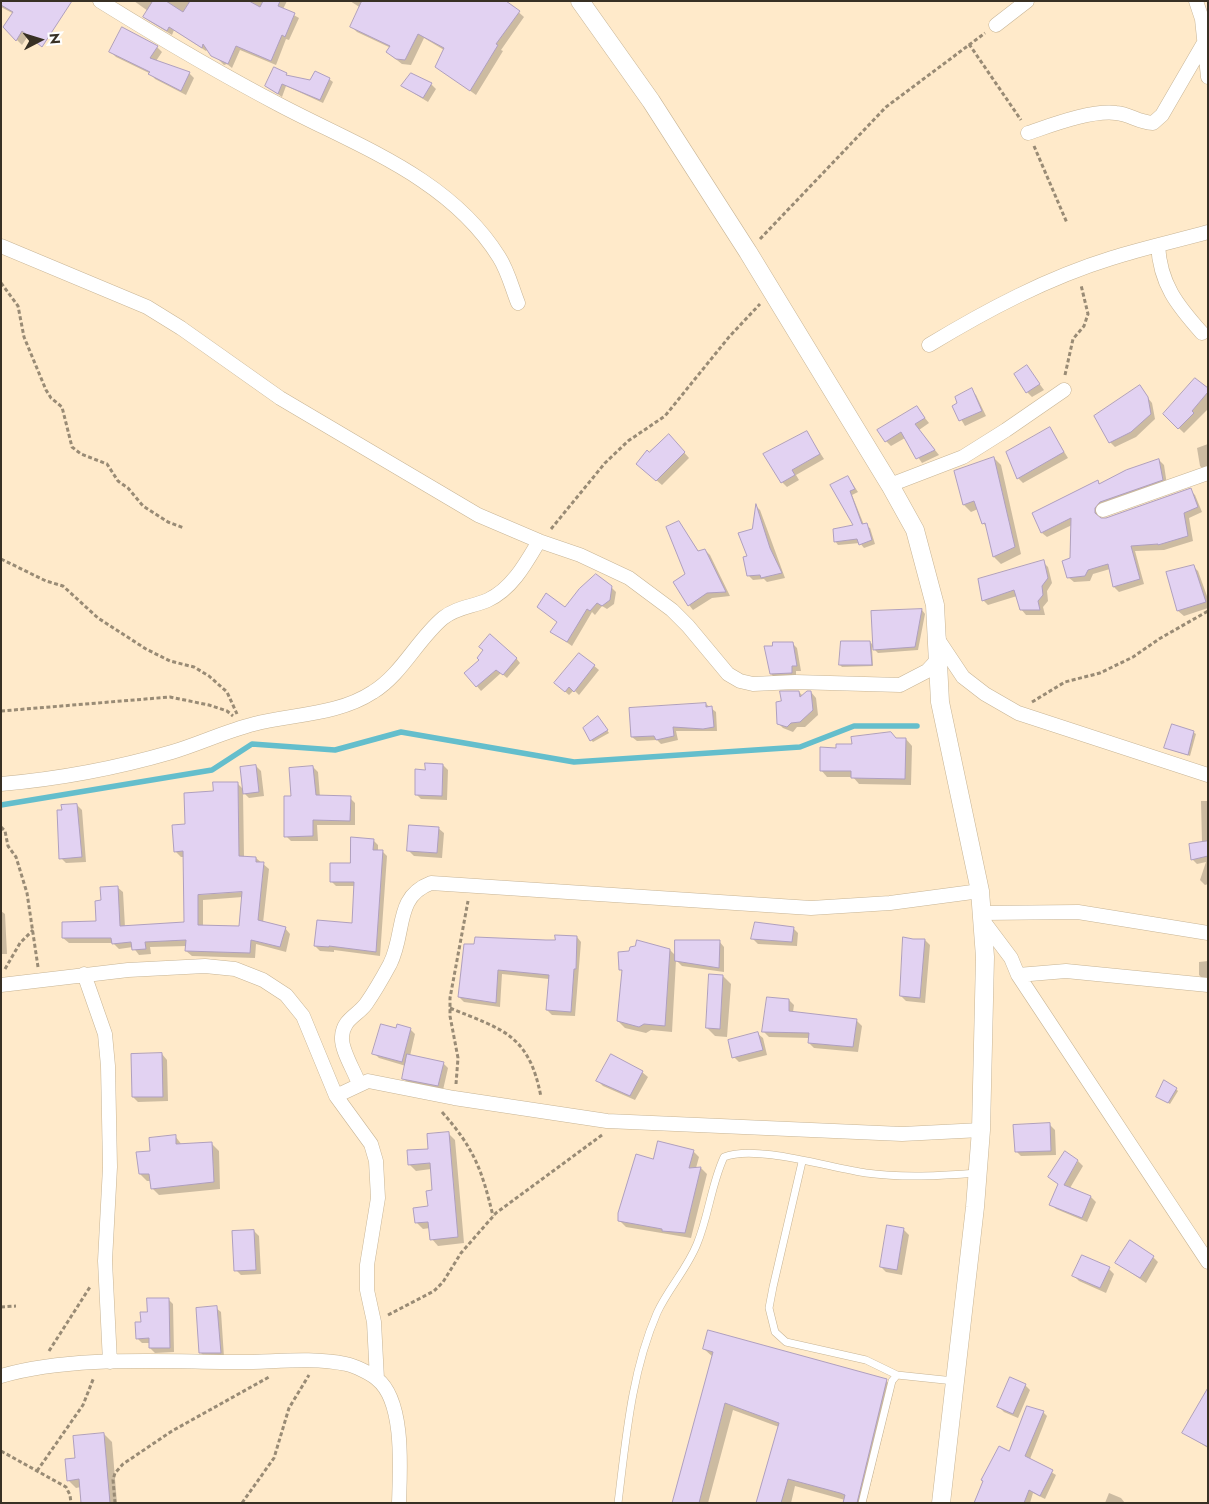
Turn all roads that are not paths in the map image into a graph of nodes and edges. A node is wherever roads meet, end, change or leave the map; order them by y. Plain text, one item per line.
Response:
1 (100, 1) edge
2 (580, 1) edge
3 (1027, 1) edge
4 (1196, 1) edge
5 (996, 25) road end
6 (1206, 39) edge
7 (1208, 77) edge
8 (1028, 133) dead end
9 (1208, 232) edge
10 (1158, 245) junction
11 (3, 248) edge
12 (518, 303) dead end
13 (1202, 333) dead end
14 (929, 344) dead end
15 (1064, 390) road end
16 (1208, 472) edge
17 (890, 485) junction
18 (1103, 510) dead end
19 (541, 542) junction
20 (935, 605) junction
21 (938, 659) junction
22 (1208, 774) edge
23 (1, 784) edge
24 (980, 891) junction
25 (983, 918) junction
26 (1208, 934) edge
27 (84, 974) junction
28 (1018, 975) junction
29 (1, 985) edge
30 (1208, 985) edge
31 (359, 1084) junction
32 (336, 1096) junction
33 (981, 1130) junction
34 (802, 1162) junction
35 (978, 1173) junction
36 (1208, 1262) edge
37 (105, 1363) junction
38 (897, 1375) junction
39 (1, 1376) edge
40 (377, 1379) junction
41 (954, 1381) junction
42 (399, 1503) edge
43 (618, 1503) edge
44 (862, 1503) edge
45 (941, 1503) edge

1 - 12 street
2 - 17 street
3 - 5 street
4 - 6 street
6 - 7 street
6 - 8 street
9 - 10 street
10 - 13 street
10 - 14 street
11 - 19 street
15 - 17 street
16 - 18 street
17 - 20 street
19 - 21 street
19 - 23 street
20 - 21 street
20 - 22 street
21 - 24 street
24 - 25 street
24 - 31 street
25 - 26 street
25 - 28 street
25 - 33 street
27 - 29 street
27 - 32 street
27 - 37 street
28 - 30 street
28 - 36 street
31 - 32 street
31 - 33 street
32 - 40 street
33 - 35 street
34 - 35 lane
34 - 38 lane
34 - 43 lane
35 - 41 street
37 - 39 street
37 - 40 street
38 - 41 lane
38 - 44 lane
40 - 42 street
41 - 45 street

